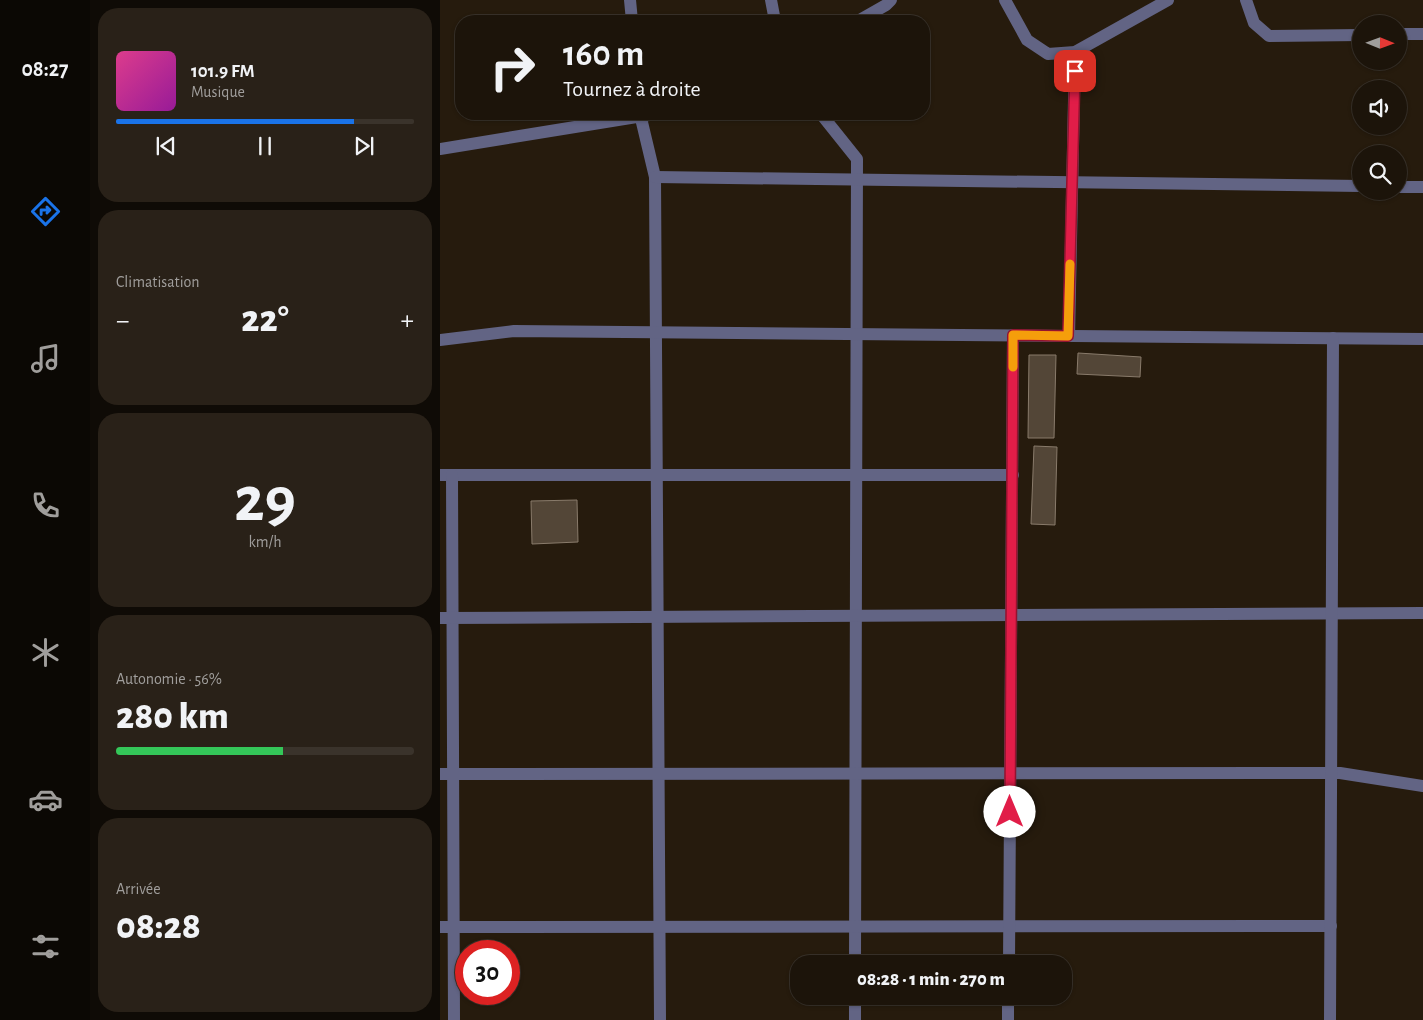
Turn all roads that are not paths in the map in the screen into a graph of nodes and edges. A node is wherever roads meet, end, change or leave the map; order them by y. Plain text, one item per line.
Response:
1 (630, 0) edge
2 (771, 0) edge
3 (891, 0) edge
4 (1005, 0) edge
5 (1168, 0) edge
6 (1246, 0) edge
7 (631, 15) edge
8 (774, 15) edge
9 (868, 15) edge
10 (1408, 34) edge
11 (1423, 34) edge
12 (1352, 35) edge
13 (1075, 52) junction
14 (616, 120) edge
15 (641, 120) edge
16 (827, 120) edge
17 (440, 150) edge
18 (656, 177) junction
19 (857, 180) junction
20 (1072, 182) junction
21 (1352, 186) edge
22 (1407, 186) edge
23 (1423, 187) edge
24 (656, 332) junction
25 (857, 334) junction
26 (1013, 335) junction
27 (1068, 336) junction
28 (1333, 338) junction
29 (1423, 339) edge
30 (440, 340) edge
31 (446, 475) edge
32 (657, 475) junction
33 (857, 475) junction
34 (1013, 475) junction
35 (1423, 612) edge
36 (1332, 613) junction
37 (1012, 615) junction
38 (856, 616) junction
39 (658, 617) junction
40 (446, 618) edge
41 (1010, 773) junction
42 (1332, 773) junction
43 (446, 774) edge
44 (659, 774) junction
45 (856, 774) junction
46 (1423, 786) edge
47 (855, 926) junction
48 (1009, 926) junction
49 (1331, 926) junction
50 (440, 927) edge
51 (453, 927) junction
52 (660, 927) junction
53 (855, 955) edge
54 (1009, 955) edge
55 (855, 1005) edge
56 (1008, 1005) edge
57 (454, 1020) edge
58 (660, 1020) edge
59 (855, 1020) edge
60 (1008, 1020) edge
61 (1330, 1020) edge

1 - 7 street
2 - 8 street
3 - 9 street
4 - 13 street
5 - 13 street
6 - 12 street
10 - 11 street
13 - 20 street
14 - 17 street
15 - 18 street
16 - 19 street
18 - 19 street
18 - 24 street
19 - 20 street
19 - 25 street
20 - 21 street
20 - 27 street
22 - 23 street
24 - 25 street
24 - 30 street
24 - 32 street
25 - 26 street
25 - 33 street
26 - 27 street
26 - 34 street
27 - 28 street
28 - 29 street
28 - 36 street
31 - 32 street
31 - 40 street
32 - 33 street
32 - 39 street
33 - 34 street
33 - 38 street
34 - 37 street
35 - 36 street
36 - 37 street
36 - 42 street
37 - 38 street
37 - 41 street
38 - 39 street
38 - 45 street
39 - 40 street
39 - 44 street
40 - 43 street
41 - 42 street
41 - 45 street
41 - 48 street
42 - 46 street
42 - 49 street
43 - 44 street
43 - 51 street
44 - 45 street
44 - 52 street
45 - 47 street
47 - 48 street
47 - 52 street
47 - 53 street
48 - 49 street
48 - 54 street
49 - 61 street
50 - 51 street
51 - 52 street
51 - 57 street
52 - 58 street
55 - 59 street
56 - 60 street

